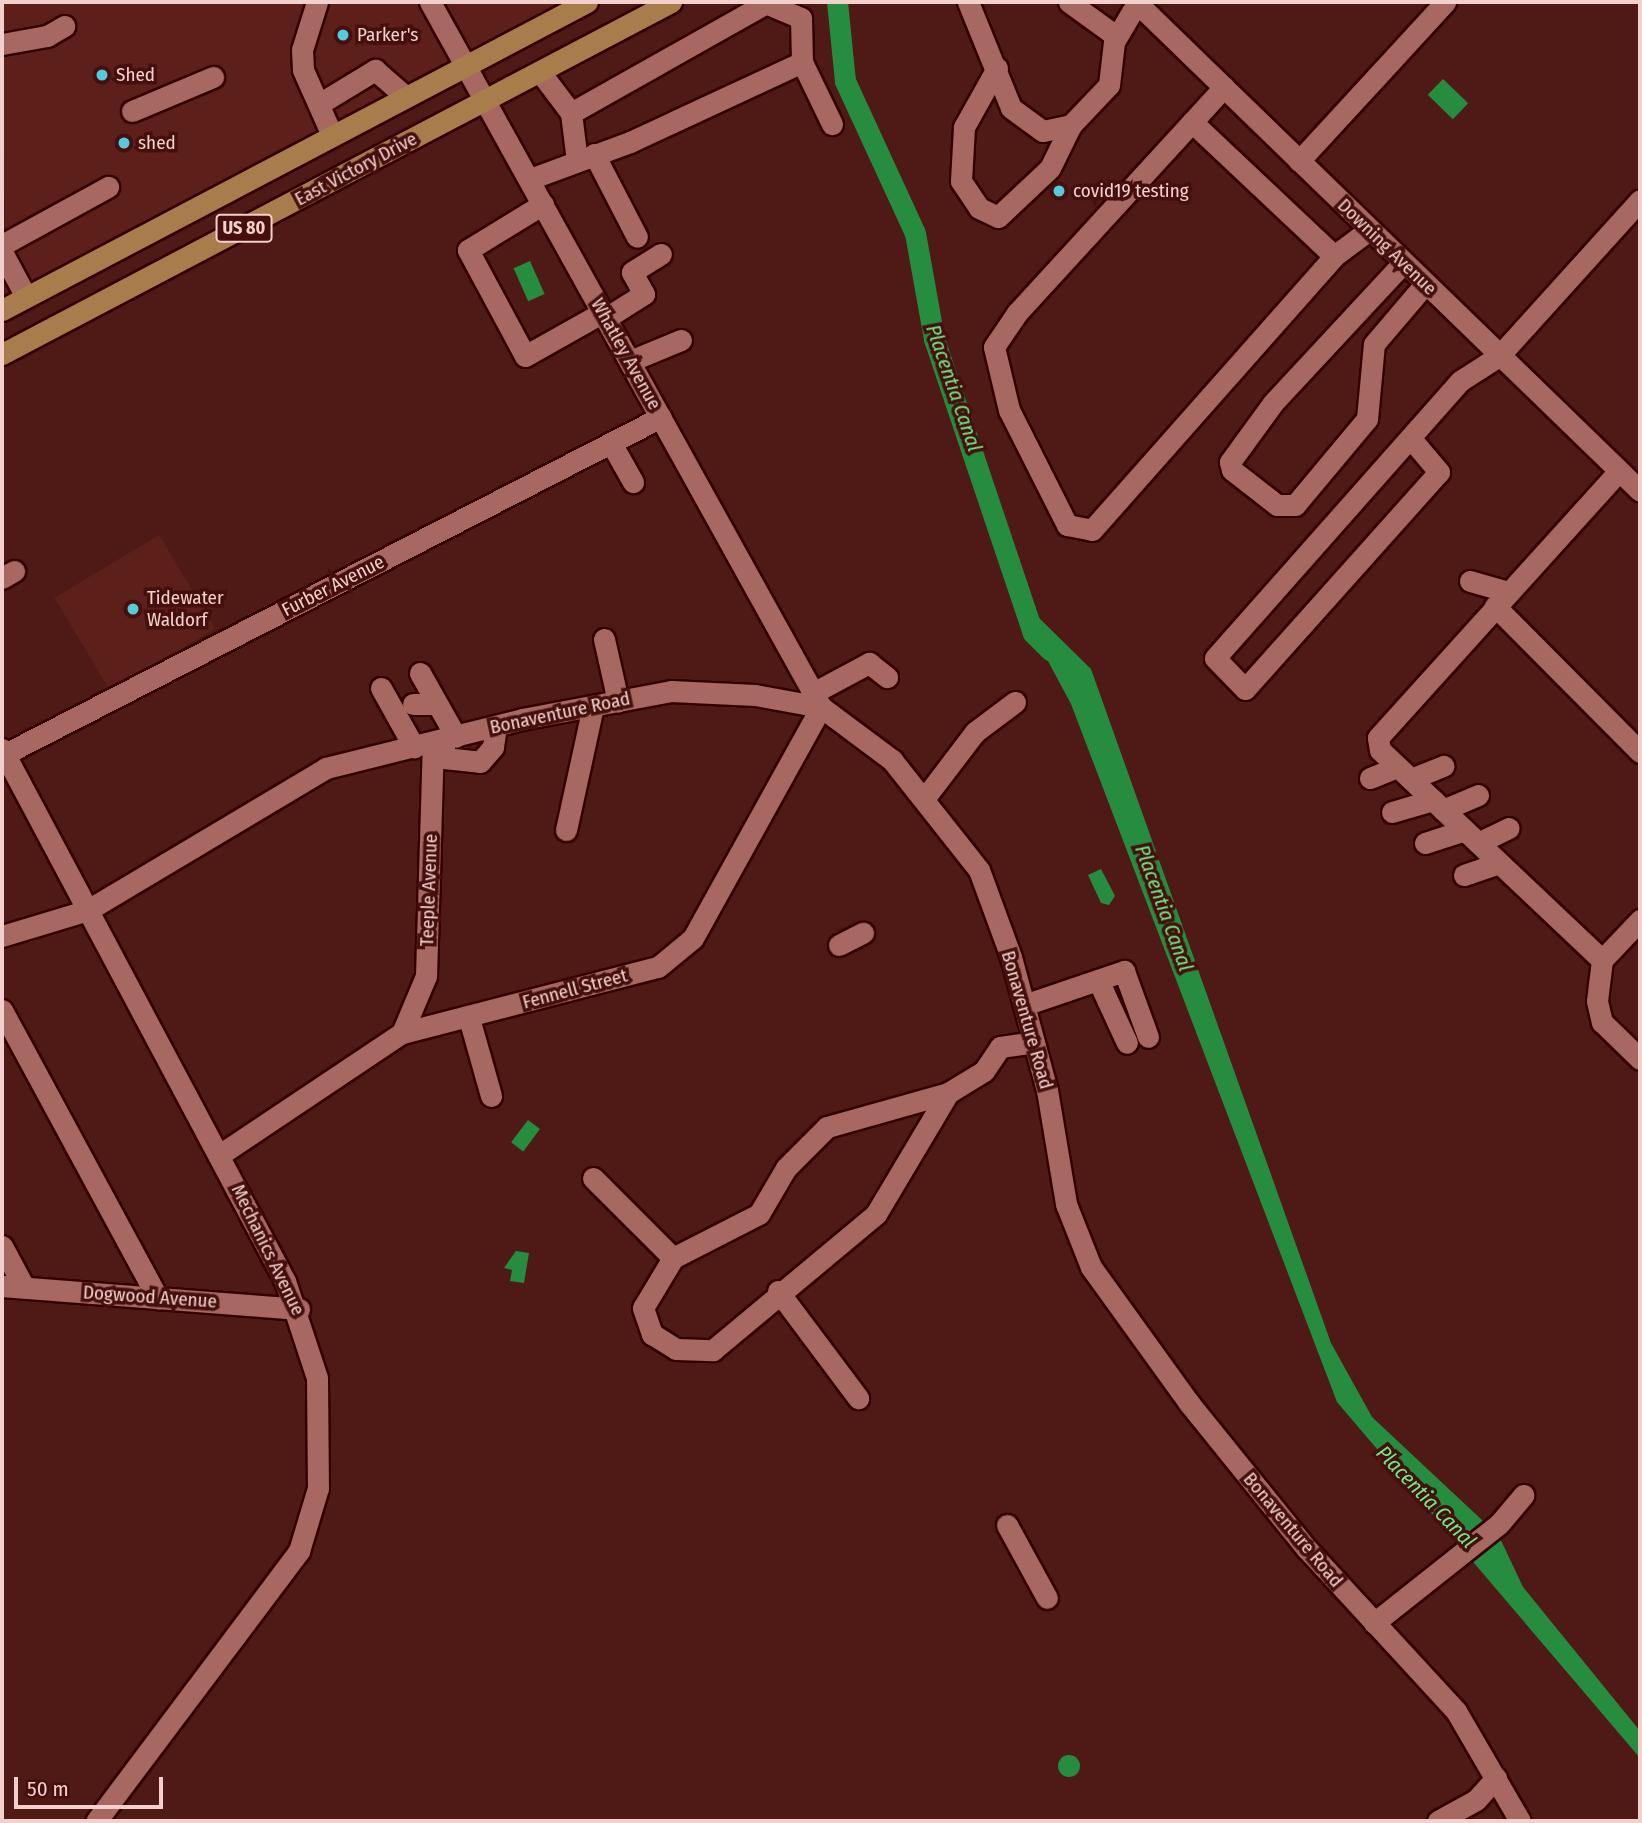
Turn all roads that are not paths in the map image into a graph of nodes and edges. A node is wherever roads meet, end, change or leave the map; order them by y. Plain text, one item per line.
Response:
1 (317, 2) edge
2 (430, 2) edge
3 (585, 2) edge
4 (671, 2) edge
5 (968, 2) edge
6 (1069, 2) edge
7 (1136, 2) edge
8 (1445, 2) edge
9 (768, 3) edge
10 (64, 26) dead end
11 (1116, 36) junction
12 (2, 44) edge
13 (802, 62) junction
14 (466, 64) junction
15 (997, 68) junction
16 (540, 72) junction
17 (213, 77) dead end
18 (1224, 87) junction
19 (405, 96) junction
20 (486, 101) junction
21 (319, 104) junction
22 (132, 111) dead end
23 (571, 113) junction
24 (1192, 122) junction
25 (832, 124) dead end
26 (1071, 125) junction
27 (332, 135) junction
28 (586, 158) junction
29 (1299, 161) junction
30 (530, 179) junction
31 (108, 187) dead end
32 (1640, 200) edge
33 (543, 204) junction
34 (1369, 230) junction
35 (637, 237) dead end
36 (2, 245) edge
37 (2, 252) edge
38 (661, 254) dead end
39 (1334, 256) junction
40 (1404, 263) junction
41 (1425, 284) junction
42 (26, 297) junction
43 (2, 310) edge
44 (604, 315) junction
45 (681, 340) dead end
46 (2, 354) edge
47 (1499, 356) junction
48 (630, 361) junction
49 (661, 417) junction
50 (1412, 440) junction
51 (611, 443) junction
52 (1618, 472) junction
53 (633, 482) dead end
54 (1640, 491) edge
55 (1470, 581) dead end
56 (1502, 599) junction
57 (604, 639) dead end
58 (419, 673) dead end
59 (887, 677) dead end
60 (381, 688) dead end
61 (817, 700) junction
62 (618, 701) junction
63 (1015, 702) dead end
64 (413, 704) dead end
65 (437, 704) junction
66 (593, 706) junction
67 (496, 726) junction
68 (437, 742) junction
69 (3, 752) edge
70 (1640, 752) edge
71 (1443, 765) dead end
72 (1404, 773) junction
73 (1370, 778) dead end
74 (1478, 794) dead end
75 (924, 799) junction
76 (1438, 805) junction
77 (1392, 812) dead end
78 (1509, 828) dead end
79 (566, 830) dead end
80 (1471, 836) junction
81 (1425, 843) dead end
82 (1499, 863) junction
83 (1464, 875) dead end
84 (88, 910) junction
85 (1640, 920) edge
86 (863, 933) dead end
87 (2, 936) edge
88 (839, 945) dead end
89 (1602, 960) junction
90 (1024, 1005) junction
91 (2, 1010) edge
92 (468, 1018) junction
93 (402, 1033) junction
94 (1137, 1040) dead end
95 (1034, 1042) junction
96 (1640, 1059) edge
97 (948, 1093) junction
98 (491, 1096) dead end
99 (221, 1154) junction
100 (593, 1178) dead end
101 (2, 1246) edge
102 (673, 1258) junction
103 (2, 1286) edge
104 (24, 1287) junction
105 (778, 1291) junction
106 (158, 1298) junction
107 (299, 1309) junction
108 (858, 1398) dead end
109 (1522, 1495) dead end
110 (1007, 1525) dead end
111 (1047, 1598) dead end
112 (1374, 1623) junction
113 (1496, 1778) junction
114 (96, 1821) edge
115 (1438, 1821) edge
116 (1520, 1821) edge

1 - 21 street
2 - 14 street, Whatley Avenue
3 - 14 main road, US 80
4 - 16 main road, East Victory Drive / US 80
5 - 15 street
6 - 11 street
7 - 11 street
7 - 18 street, Downing Avenue
8 - 29 street
9 - 13 street
9 - 23 street
10 - 12 street
11 - 26 street
13 - 25 street
13 - 28 street
14 - 19 main road, US 80
14 - 20 street, Whatley Avenue
15 - 26 street
15 - 26 street
16 - 20 main road, East Victory Drive / US 80
16 - 23 street
17 - 22 street
18 - 24 street
18 - 29 street, Downing Avenue
19 - 21 street
19 - 27 main road, US 80
20 - 30 street, Whatley Avenue
20 - 46 main road, East Victory Drive / US 80
21 - 27 street
23 - 28 street
24 - 39 street
24 - 39 street
27 - 42 main road, US 80
28 - 30 street
28 - 35 street
29 - 34 street, Downing Avenue
30 - 33 street, Whatley Avenue
31 - 36 street
32 - 47 street
33 - 44 street, Whatley Avenue
33 - 44 street
34 - 39 street
34 - 40 street, Downing Avenue
37 - 42 street
38 - 44 street
40 - 41 street, Downing Avenue
40 - 41 street
41 - 47 street, Downing Avenue
42 - 43 main road, US 80
44 - 48 street, Whatley Avenue
45 - 48 street
47 - 50 street
47 - 52 street, Downing Avenue
48 - 49 street, Whatley Avenue
49 - 51 street, Furber Avenue
49 - 61 street, Whatley Avenue
50 - 50 street
51 - 53 street
51 - 69 street, Furber Avenue
52 - 54 street, Downing Avenue
52 - 56 street
55 - 56 street
56 - 70 street
56 - 72 street
57 - 62 street
58 - 65 street
59 - 61 street
60 - 68 street
61 - 62 street, Bonaventure Road
61 - 75 street, Bonaventure Road
61 - 92 street, Fennell Street
62 - 66 street, Bonaventure Road
63 - 75 street
64 - 65 street
65 - 68 street
66 - 67 street, Bonaventure Road
66 - 79 street
67 - 68 street, Bonaventure Road
67 - 68 street
68 - 84 street, Bonaventure Road
68 - 93 street, Teeple Avenue
69 - 84 street, Mechanics Avenue
71 - 72 street
72 - 73 street
72 - 76 street
74 - 76 street
75 - 90 street, Bonaventure Road
76 - 77 street
76 - 80 street
78 - 80 street
80 - 81 street
80 - 82 street
82 - 83 street
82 - 89 street
84 - 87 street, Bonaventure Road
84 - 99 street, Mechanics Avenue
85 - 89 street
86 - 88 street
89 - 96 street
90 - 94 street
90 - 95 street, Bonaventure Road
91 - 106 street
92 - 93 street, Fennell Street
92 - 98 street
93 - 99 street, Fennell Street
95 - 97 street
95 - 112 street, Bonaventure Road
97 - 102 street
97 - 105 street
99 - 107 street, Mechanics Avenue
100 - 102 street
101 - 104 street
102 - 105 street
103 - 104 street, Dogwood Avenue
104 - 106 street, Dogwood Avenue
105 - 108 street
106 - 107 street, Dogwood Avenue
107 - 114 street, Mechanics Avenue
109 - 112 street
110 - 111 street
112 - 113 street, Bonaventure Road
113 - 115 street
113 - 116 street, Bonaventure Road

